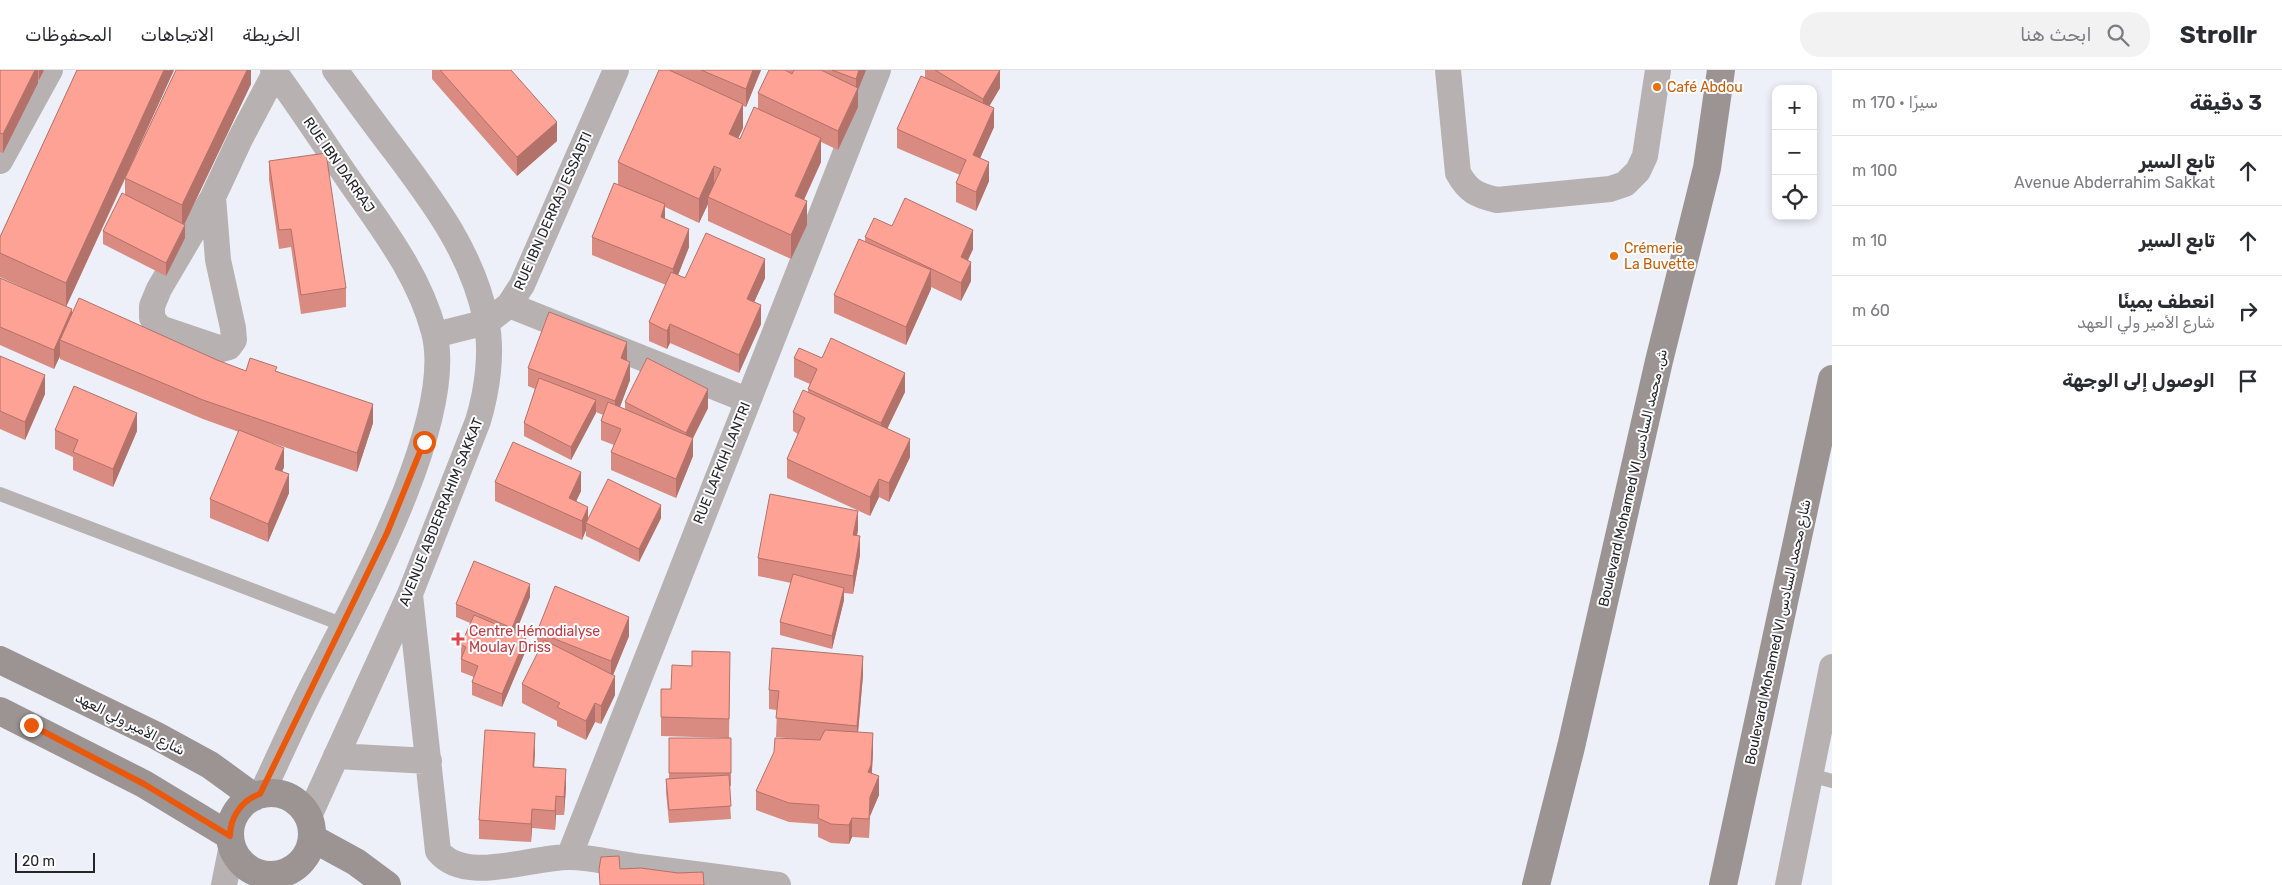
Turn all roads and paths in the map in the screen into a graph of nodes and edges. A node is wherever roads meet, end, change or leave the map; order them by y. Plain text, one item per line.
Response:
1 (50, 70) edge
2 (335, 70) edge
3 (616, 70) edge
4 (878, 70) edge
5 (1448, 70) edge
6 (1658, 70) edge
7 (1721, 70) edge
8 (274, 71) edge
9 (0, 161) edge
10 (212, 197) junction
11 (509, 305) junction
12 (487, 322) junction
13 (435, 335) junction
14 (1832, 378) edge
15 (747, 400) junction
16 (0, 494) edge
17 (410, 594) junction
18 (344, 626) junction
19 (0, 660) edge
20 (1832, 667) edge
21 (0, 711) edge
22 (336, 756) junction
23 (429, 761) junction
24 (1821, 778) edge
25 (257, 796) junction
26 (310, 827) junction
27 (231, 840) junction
28 (569, 857) junction
29 (284, 880) edge
30 (224, 885) edge
31 (387, 885) edge
32 (778, 885) edge
33 (1536, 885) edge
34 (1723, 885) edge
35 (1788, 885) edge

1 - 9 street
2 - 12 street, AVENUE ABDERRAHIM SAKKAT
3 - 11 street, RUE IBN DERRAJ ESSABTI
4 - 15 street, RUE LAFKIH LANTRI
5 - 6 street
7 - 33 main road, Boulevard Mohamed VI ش. محمد السادس
8 - 10 street
8 - 13 street, RUE IBN DARRAJ
10 - 10 street
11 - 12 street, RUE IBN DERRAJ ESSABTI
11 - 15 street
12 - 13 street, RUE IBN DERRAJ ESSABTI
12 - 17 street, AVENUE ABDERRAHIM SAKKAT
13 - 18 street
14 - 34 main road, Boulevard Mohamed VI شارع محمد السادس
15 - 28 street, RUE LAFKIH LANTRI
16 - 18 lane
17 - 22 street, AVENUE ABDERRAHIM SAKKAT
17 - 23 street
18 - 25 street
19 - 25 main road, شارع الأمير ولي العهد
20 - 24 street
21 - 27 main road
22 - 23 street
22 - 26 street, AVENUE ABDERRAHIM SAKKAT
23 - 28 street
24 - 35 street
25 - 26 main road
25 - 27 main road
26 - 29 main road
26 - 31 main road
27 - 29 main road
27 - 30 street
28 - 32 street

